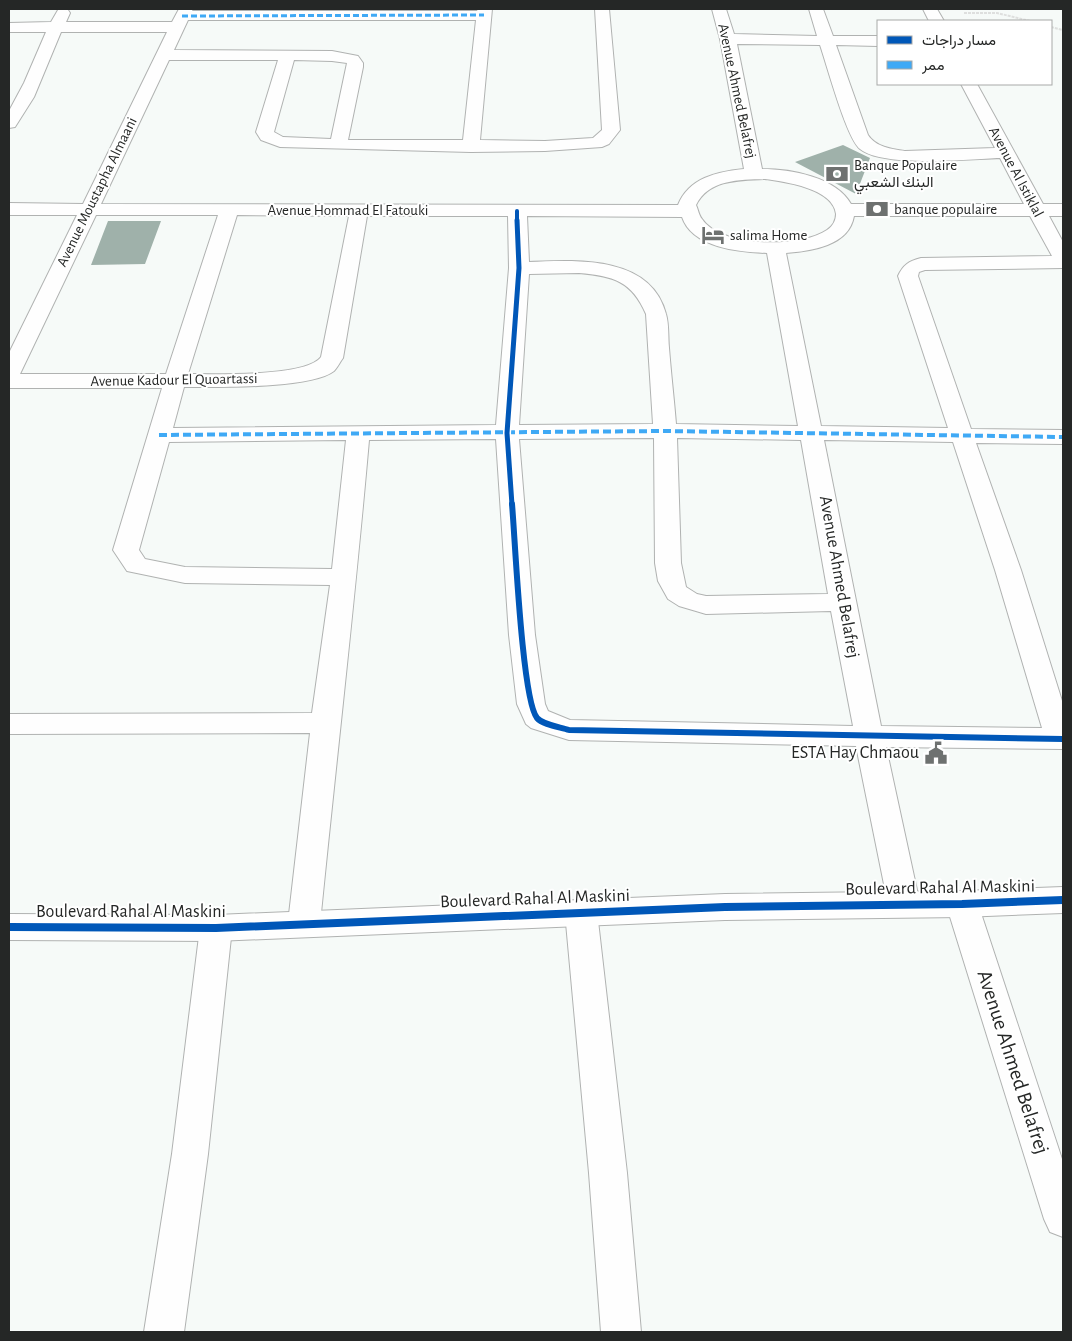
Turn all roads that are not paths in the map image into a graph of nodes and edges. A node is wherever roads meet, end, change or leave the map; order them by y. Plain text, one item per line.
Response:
1 (66, 9) edge
2 (602, 9) edge
3 (719, 9) edge
4 (816, 9) edge
5 (485, 12) edge
6 (182, 17) edge
7 (9, 27) edge
8 (55, 27) junction
9 (728, 39) junction
10 (877, 41) edge
11 (827, 42) junction
12 (163, 55) junction
13 (287, 56) junction
14 (970, 85) edge
15 (9, 123) edge
16 (338, 145) junction
17 (471, 147) junction
18 (1005, 153) junction
19 (754, 174) junction
20 (9, 209) edge
21 (89, 209) junction
22 (229, 210) junction
23 (359, 210) junction
24 (845, 210) junction
25 (1036, 210) junction
26 (1063, 210) edge
27 (517, 211) junction
28 (687, 211) junction
29 (776, 248) junction
30 (1063, 260) edge
31 (519, 268) junction
32 (9, 375) edge
33 (9, 381) edge
34 (175, 381) junction
35 (665, 431) junction
36 (358, 433) junction
37 (507, 433) junction
38 (812, 433) junction
39 (159, 435) junction
40 (963, 436) junction
41 (1063, 437) edge
42 (344, 577) junction
43 (844, 602) junction
44 (325, 723) junction
45 (9, 724) edge
46 (868, 736) junction
47 (1061, 739) edge
48 (1063, 900) edge
49 (904, 904) junction
50 (962, 904) junction
51 (581, 912) junction
52 (304, 922) junction
53 (9, 927) edge
54 (216, 928) junction
55 (1063, 1219) edge
56 (164, 1332) edge
57 (621, 1332) edge

1 - 8 street
2 - 17 street
3 - 9 street, Avenue Ahmed Belafrej
4 - 11 street
5 - 6 street
5 - 17 street
6 - 8 street
6 - 12 street, Avenue Moustapha Almaani
7 - 8 street
8 - 15 street
9 - 11 street
9 - 19 street, Avenue Ahmed Belafrej
10 - 11 street
11 - 18 street
12 - 13 street
12 - 21 street, Avenue Moustapha Almaani
13 - 16 street
13 - 16 street
14 - 18 street, Avenue Al Istiklal
16 - 17 street
18 - 25 street, Avenue Al Istiklal
19 - 24 street
19 - 28 street
20 - 21 street, Avenue Hommad El Fatouki
21 - 22 street, Avenue Hommad El Fatouki
21 - 32 street, Avenue Moustapha Almaani
22 - 23 street, Avenue Hommad El Fatouki
22 - 34 street
23 - 27 street, Avenue Hommad El Fatouki
23 - 34 street, Avenue Kadour El Quoartassi
24 - 25 street
24 - 29 street
25 - 26 street
25 - 30 street, Avenue Al Istiklal
27 - 28 street, Avenue Hommad El Fatouki
27 - 31 street
28 - 29 street
29 - 38 street, Avenue Ahmed Belafrej
30 - 40 street
31 - 35 street
31 - 37 street
33 - 34 street, Avenue Kadour El Quoartassi
34 - 39 street
35 - 37 street
35 - 38 street
35 - 43 street
36 - 37 street
36 - 39 street
36 - 42 street
37 - 46 street
38 - 40 street
38 - 43 street, Avenue Ahmed Belafrej
39 - 42 street
40 - 41 street
40 - 47 street
42 - 44 street
43 - 46 street, Avenue Ahmed Belafrej
44 - 45 street
44 - 52 street
46 - 47 street
46 - 49 street, Avenue Ahmed Belafrej
48 - 50 street, Boulevard Rahal Al Maskini
49 - 50 street, Boulevard Rahal Al Maskini
49 - 51 street, Boulevard Rahal Al Maskini
50 - 55 street, Avenue Ahmed Belafrej
51 - 52 street, Boulevard Rahal Al Maskini
51 - 57 street
52 - 54 street, Boulevard Rahal Al Maskini
53 - 54 street, Boulevard Rahal Al Maskini
54 - 56 street

